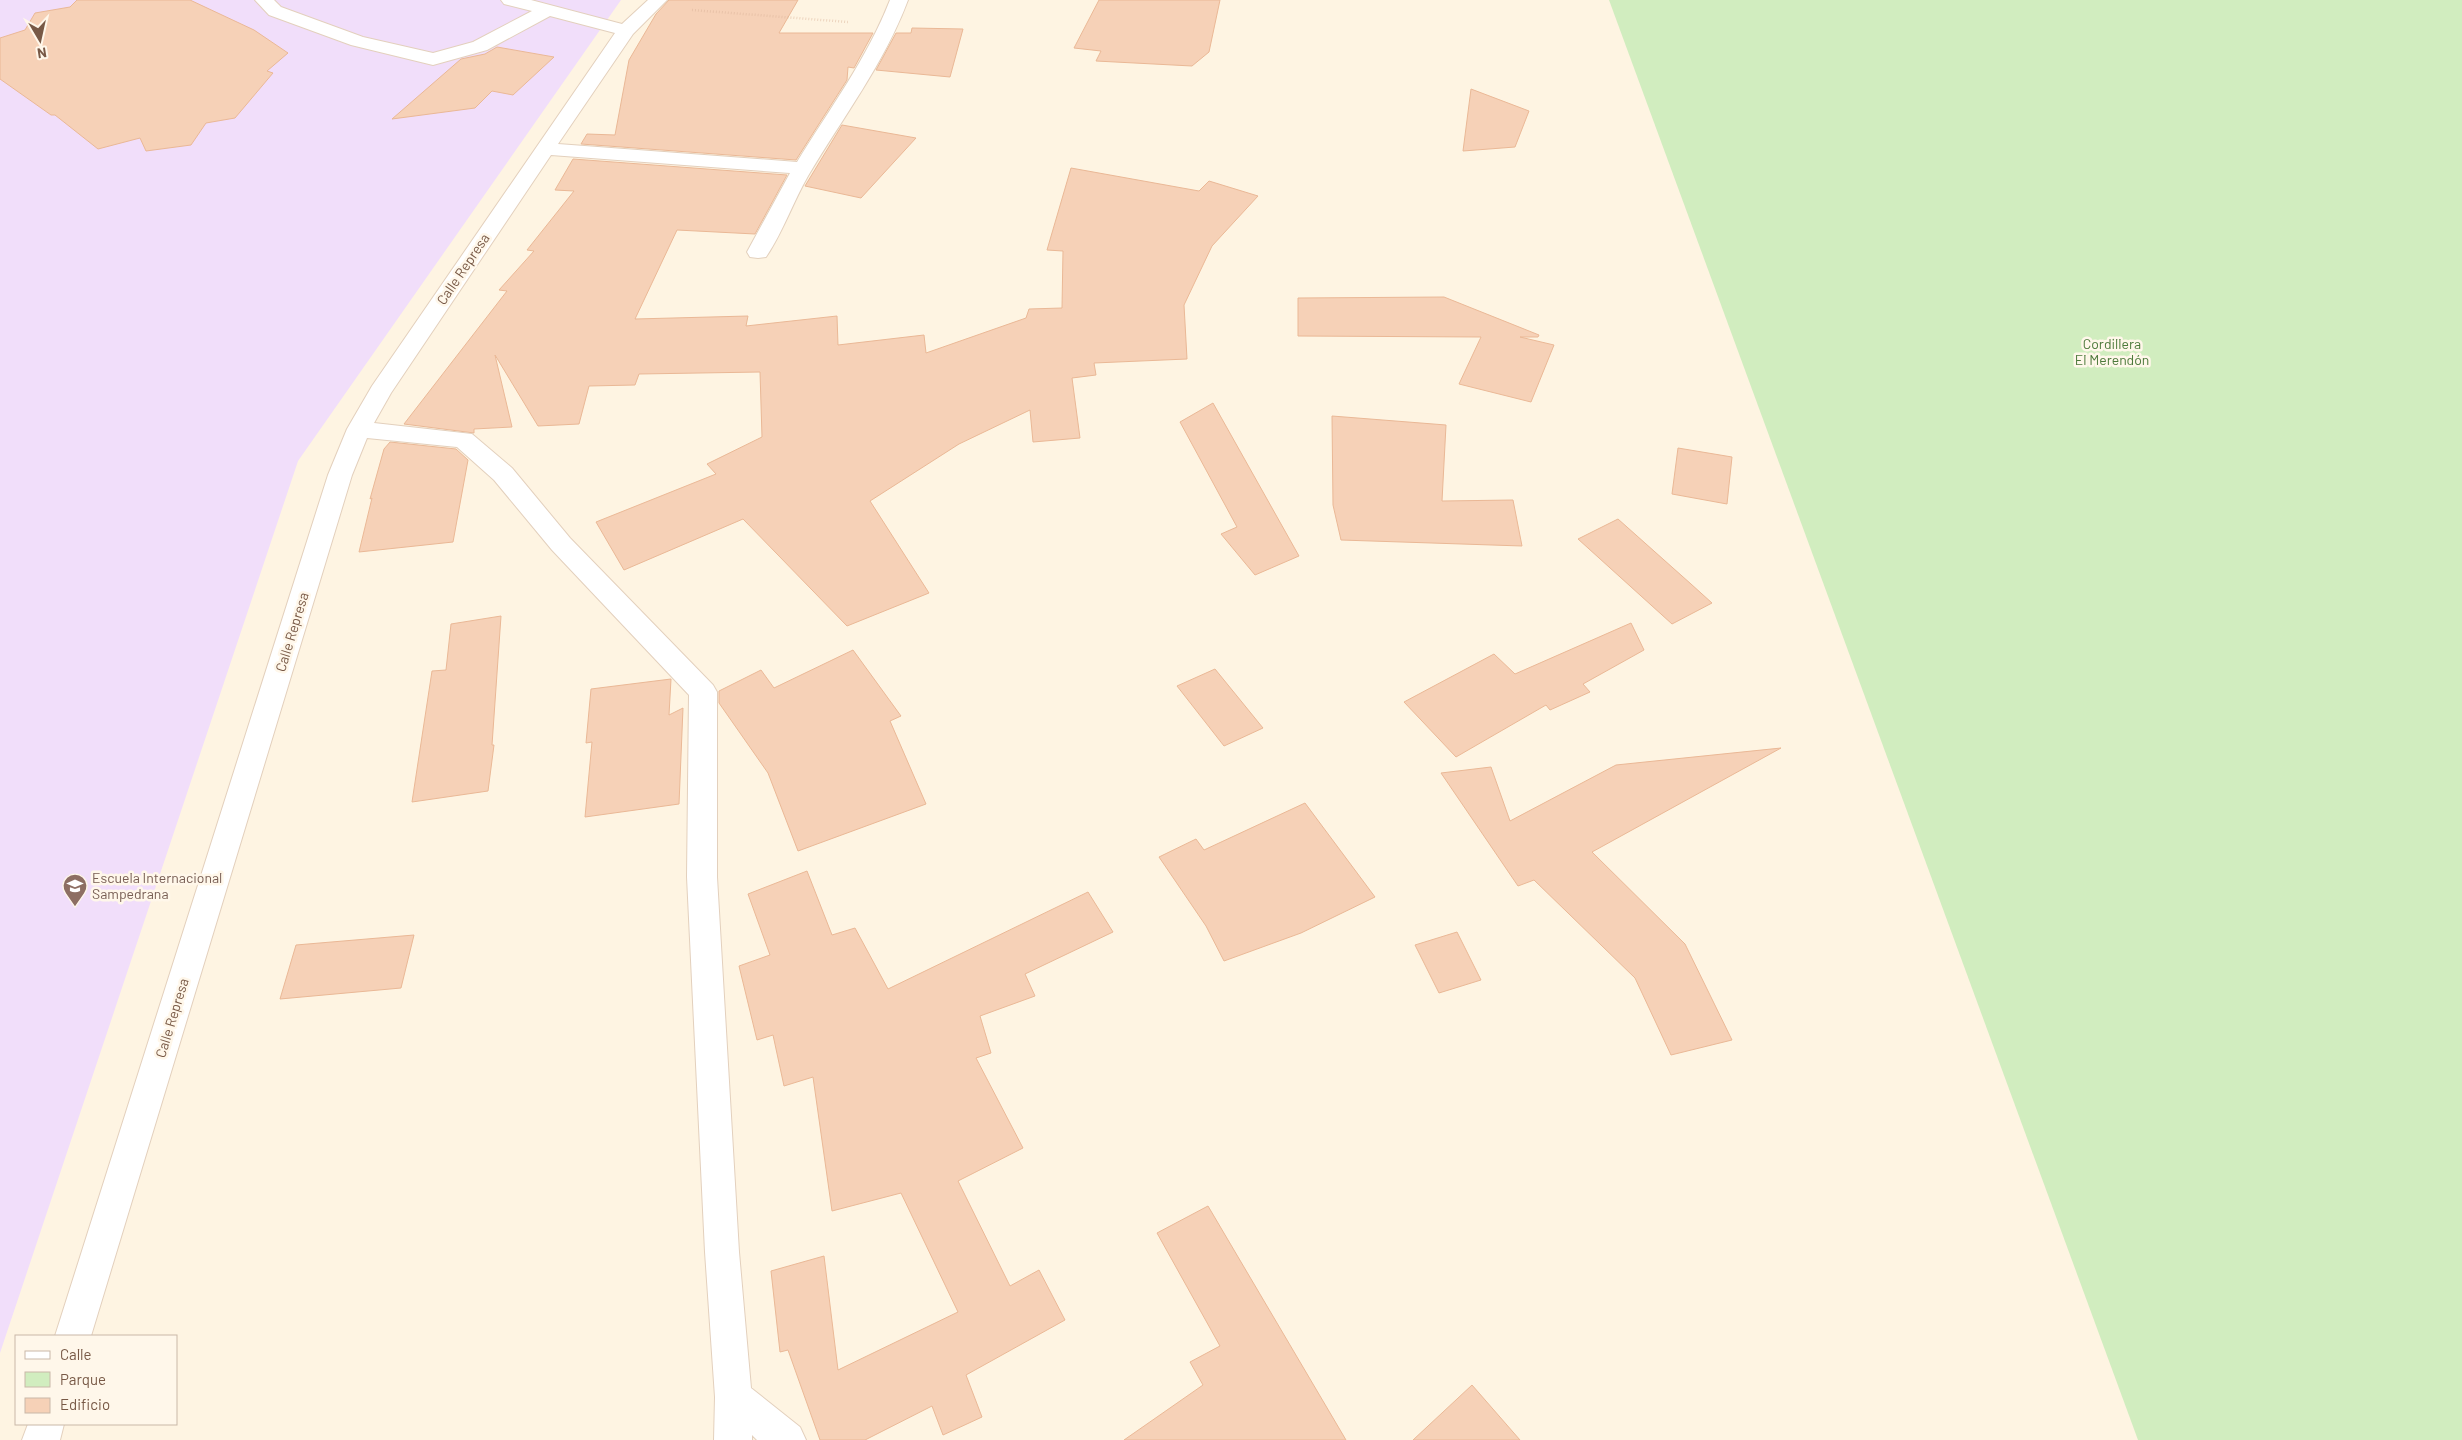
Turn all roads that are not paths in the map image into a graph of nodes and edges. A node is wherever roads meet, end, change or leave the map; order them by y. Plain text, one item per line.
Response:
1 (264, 0) edge
2 (510, 0) edge
3 (658, 0) edge
4 (899, 0) edge
5 (548, 10) junction
6 (626, 30) junction
7 (545, 149) junction
8 (802, 168) junction
9 (758, 252) dead end
10 (359, 429) junction
11 (73, 1335) edge
12 (733, 1396) junction
13 (46, 1425) edge
14 (40, 1440) edge
15 (733, 1440) edge
16 (787, 1440) edge

1 - 5 street
2 - 5 street
3 - 6 street, Calle Represa
4 - 8 street
5 - 6 street
6 - 7 street, Calle Represa
7 - 8 street
7 - 10 street, Calle Represa
8 - 9 street
10 - 11 street, Calle Represa
10 - 12 street
12 - 15 street
12 - 16 street
13 - 14 street

